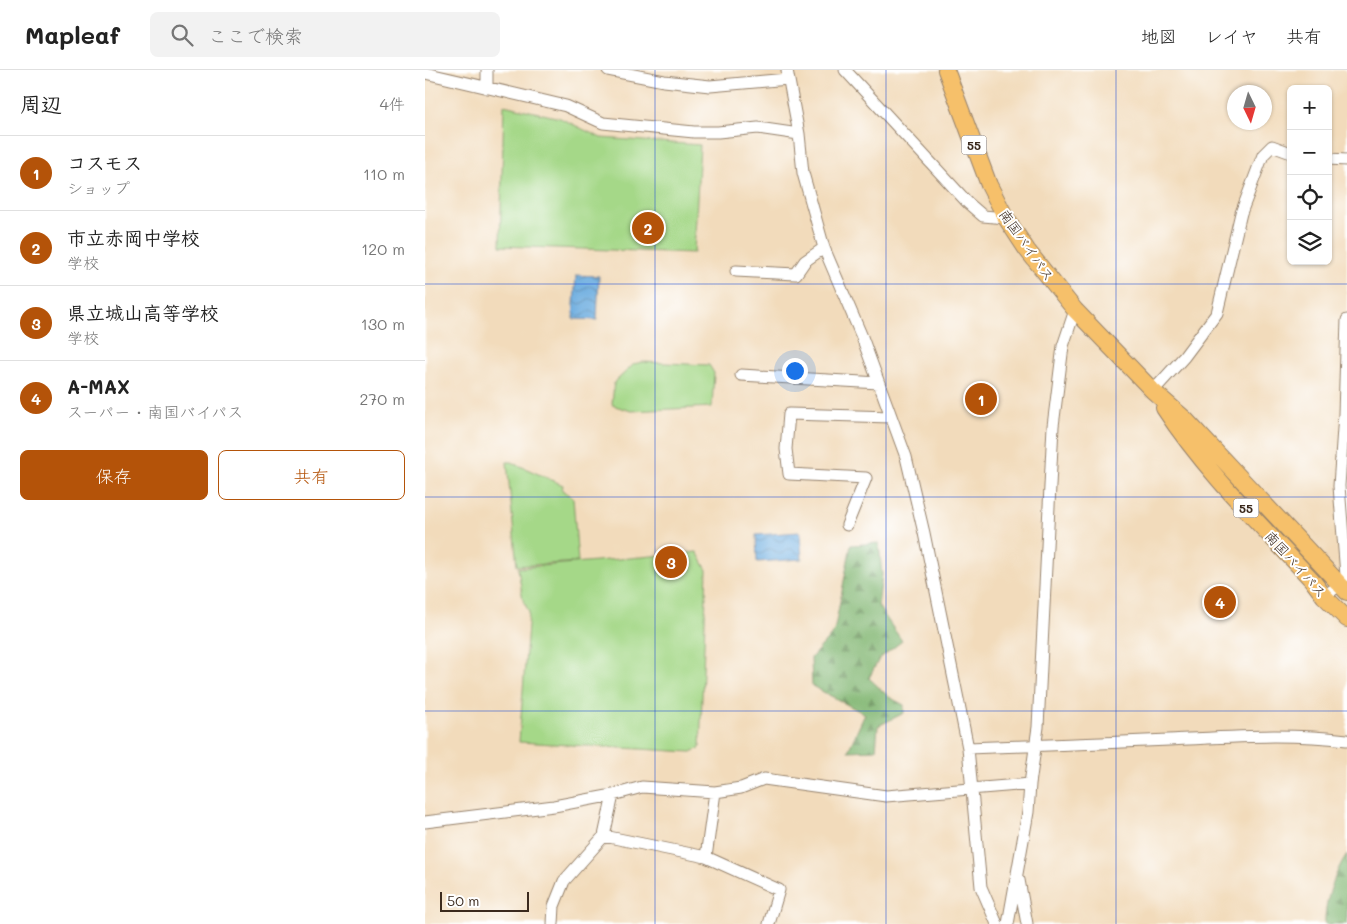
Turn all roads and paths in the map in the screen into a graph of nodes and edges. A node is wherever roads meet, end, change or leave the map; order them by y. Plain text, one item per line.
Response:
1 (487, 70) edge
2 (608, 70) edge
3 (845, 70) edge
4 (946, 70) edge
5 (425, 73) edge
6 (787, 75) edge
7 (487, 88) junction
8 (799, 134) junction
9 (1287, 152) edge
10 (1332, 159) edge
11 (1347, 160) edge
12 (1006, 218) junction
13 (824, 248) junction
14 (736, 271) dead end
15 (1075, 310) junction
16 (1347, 320) edge
17 (741, 375) dead end
18 (879, 383) junction
19 (1153, 391) junction
20 (891, 417) junction
21 (847, 525) dead end
22 (1344, 588) edge
23 (1324, 596) junction
24 (1347, 619) edge
25 (1347, 740) edge
26 (1036, 746) junction
27 (968, 748) junction
28 (1030, 784) junction
29 (973, 789) junction
30 (715, 792) junction
31 (613, 795) junction
32 (425, 822) edge
33 (604, 836) junction
34 (705, 856) junction
35 (1018, 871) junction
36 (553, 924) edge
37 (769, 924) edge
38 (997, 924) edge
39 (1008, 924) edge
40 (1029, 924) edge

1 - 7 street
2 - 6 street
3 - 12 street
4 - 12 highway, 南国バイパス / 55
5 - 7 street
6 - 8 street
7 - 8 street
8 - 13 street
9 - 19 street
10 - 11 street
12 - 15 highway, 南国バイパス / 55
13 - 14 street
13 - 18 street
15 - 19 highway, 南国バイパス / 55
15 - 26 street
16 - 22 street
17 - 18 street
18 - 20 street
19 - 22 highway, 南国バイパス / 55
19 - 23 highway, 南国バイパス / 55
20 - 21 street
20 - 27 street
22 - 23 street
23 - 24 highway, 南国バイパス / 55
25 - 26 street
26 - 27 street
26 - 28 street
27 - 29 street
28 - 29 street
28 - 35 street
29 - 30 street
29 - 38 street
30 - 31 street
30 - 34 street
31 - 32 street
31 - 33 street
33 - 34 street
33 - 36 street
34 - 37 street
35 - 39 street
35 - 40 street

